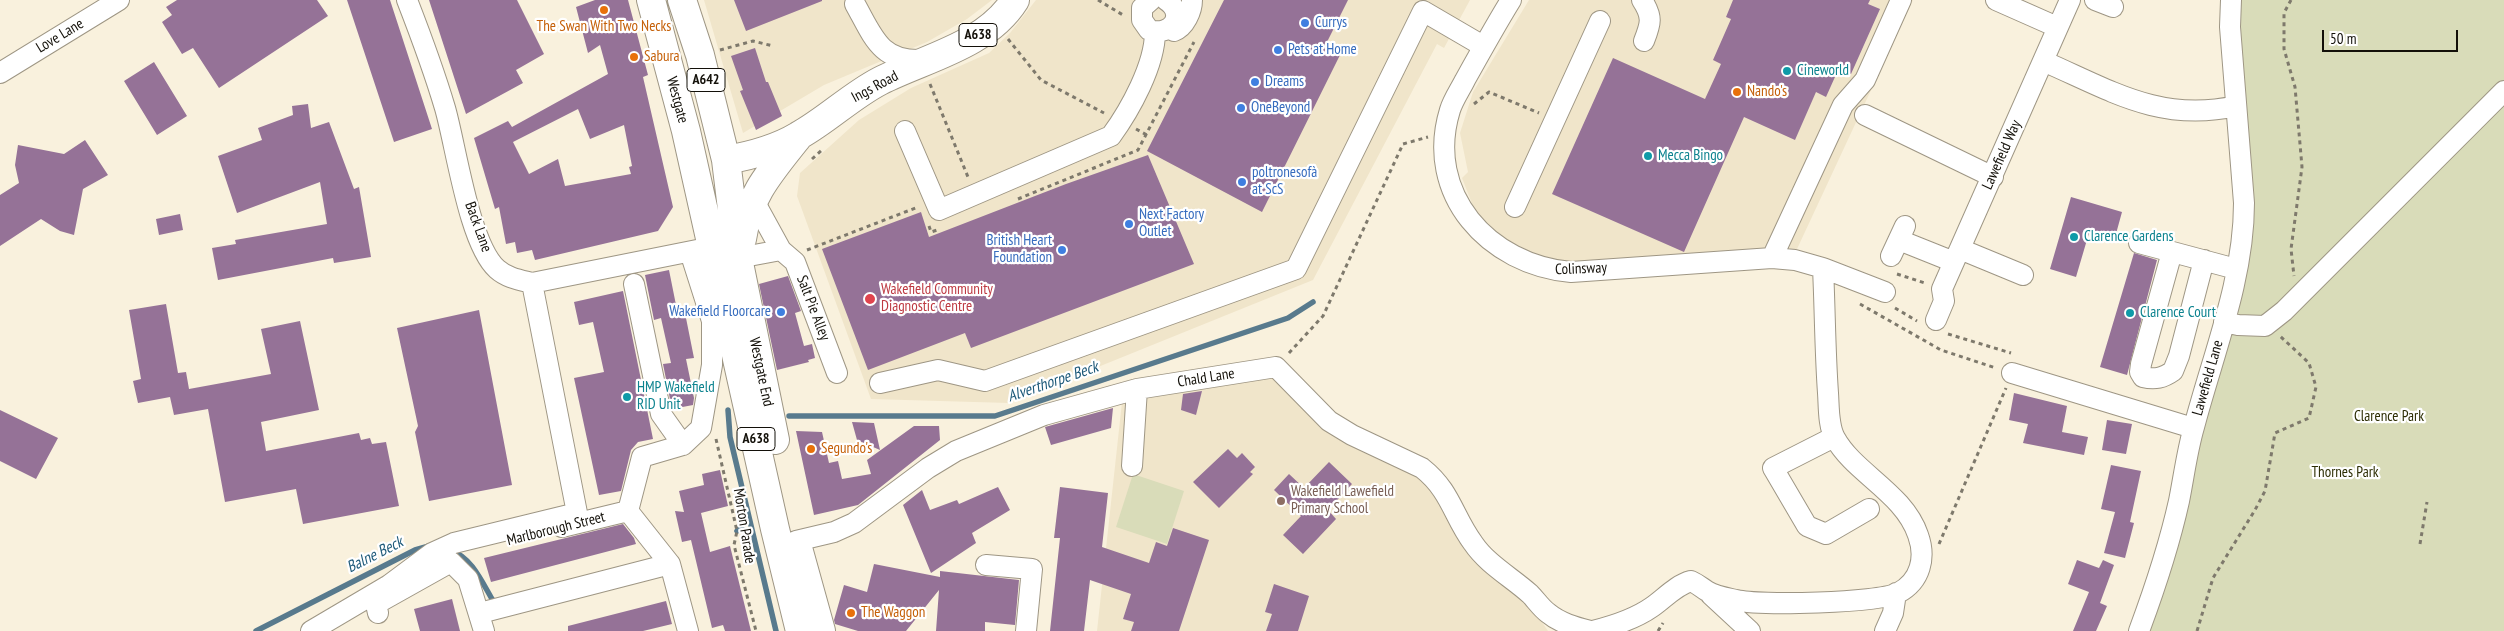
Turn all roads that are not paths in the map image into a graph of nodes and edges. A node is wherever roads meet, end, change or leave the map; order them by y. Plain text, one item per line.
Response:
1 (119, 0) edge
2 (407, 0) edge
3 (651, 0) edge
4 (682, 0) edge
5 (1016, 0) edge
6 (1166, 0) edge
7 (1192, 0) edge
8 (1511, 0) edge
9 (1642, 0) edge
10 (1901, 0) edge
11 (1996, 0) edge
12 (2070, 0) edge
13 (2231, 0) edge
14 (855, 4) dead end
15 (1137, 6) edge
16 (1600, 21) dead end
17 (2057, 27) junction
18 (1159, 32) junction
19 (1644, 41) dead end
20 (1483, 46) junction
21 (2043, 61) junction
22 (927, 62) junction
23 (0, 73) edge
24 (2504, 91) edge
25 (2236, 106) junction
26 (1866, 115) dead end
27 (686, 131) junction
28 (905, 131) dead end
29 (798, 136) junction
30 (726, 160) junction
31 (1993, 177) junction
32 (742, 199) junction
33 (702, 200) joint
34 (1515, 207) dead end
35 (1898, 241) dead end
36 (2139, 243) dead end
37 (701, 250) junction
38 (781, 250) junction
39 (2172, 252) junction
40 (1957, 255) junction
41 (738, 258) junction
42 (1772, 258) junction
43 (2204, 260) junction
44 (2236, 269) junction
45 (2023, 275) dead end
46 (1823, 277) junction
47 (532, 283) junction
48 (634, 284) dead end
49 (1885, 292) road end
50 (718, 313) junction
51 (1936, 320) dead end
52 (2224, 322) junction
53 (837, 372) dead end
54 (2012, 373) road end
55 (880, 383) dead end
56 (1138, 389) junction
57 (2193, 428) junction
58 (1834, 437) junction
59 (684, 444) junction
60 (1132, 466) dead end
61 (1869, 509) dead end
62 (628, 512) junction
63 (796, 541) junction
64 (483, 546) dead end
65 (670, 564) junction
66 (986, 565) dead end
67 (1708, 592) junction
68 (1896, 593) junction
69 (378, 613) dead end
70 (482, 622) edge
71 (312, 631) edge
72 (688, 631) edge
73 (816, 631) edge
74 (1026, 631) edge
75 (1591, 631) edge
76 (1750, 631) edge
77 (1885, 631) edge
78 (2138, 631) edge

1 - 23 street, Love Lane
2 - 47 street, Back Lane
3 - 27 highway, Westgate / A638
4 - 30 highway, A642
5 - 22 highway, Ings Road / A638
6 - 18 street
7 - 18 street
8 - 20 street, Colinsway
9 - 19 street
10 - 42 street
11 - 17 street
12 - 17 street, Lawefield Way
13 - 25 street, Lawefield Lane
14 - 22 street
15 - 18 street
16 - 34 street
17 - 21 street, Lawefield Way
18 - 28 street
20 - 42 street, Colinsway
20 - 55 street
21 - 25 street
21 - 31 street, Lawefield Way
22 - 29 highway, Ings Road / A638
24 - 52 street
25 - 44 street, Lawefield Lane
26 - 31 street
27 - 30 highway, A638
27 - 33 highway, Westgate / A638
29 - 30 highway, Ings Road / A638
29 - 32 highway, A638
30 - 32 highway, A642
31 - 40 street, Lawefield Way
32 - 38 street, Salt Pie Alley
32 - 41 highway, A638
33 - 37 highway, Westgate End / A638
35 - 40 street
36 - 39 street
37 - 47 street, Back Lane
37 - 50 highway, Westgate End / A638
38 - 41 street
38 - 53 street, Salt Pie Alley
39 - 43 street
39 - 43 street
40 - 45 street
40 - 51 street, Lawefield Way
41 - 63 highway, Westgate End / A638
42 - 46 street, Colinsway
43 - 44 street
44 - 52 street, Lawefield Lane
46 - 49 street, Colinsway
46 - 58 street
47 - 71 street
48 - 59 street
50 - 59 street
50 - 73 highway, Westgate End / A638
52 - 57 street, Lawefield Lane
54 - 57 street
56 - 60 street
56 - 63 street, Chald Lane
56 - 75 street, Chald Lane
57 - 78 street, Lawefield Lane
58 - 61 street
58 - 68 street
59 - 62 street
62 - 64 street, Marlborough Street
62 - 65 street
63 - 73 highway, Westgate End / A638
65 - 70 street
65 - 72 street
66 - 74 street
67 - 68 street
67 - 75 street
67 - 76 street
68 - 77 street
69 - 70 street

